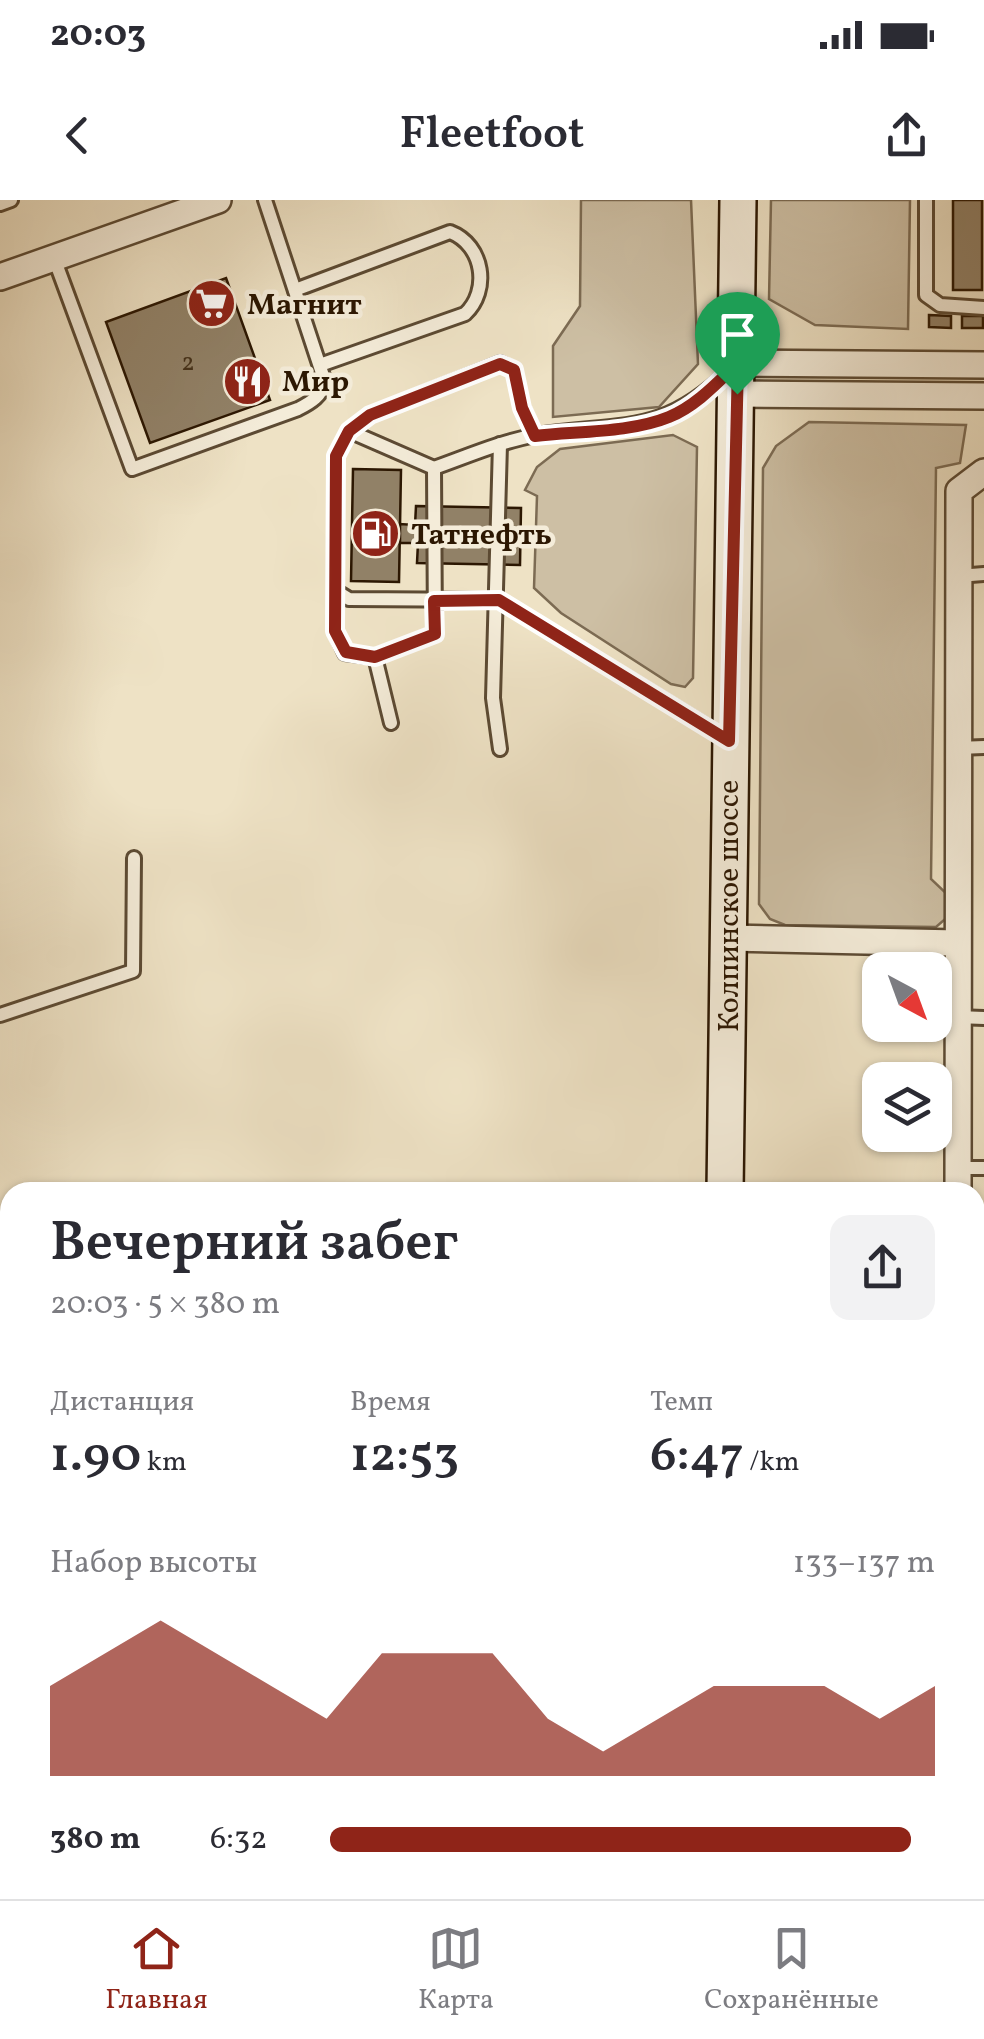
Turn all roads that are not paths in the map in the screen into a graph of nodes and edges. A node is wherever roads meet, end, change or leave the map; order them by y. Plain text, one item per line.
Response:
1 (11, 200) edge
2 (218, 200) edge
3 (265, 200) edge
4 (738, 200) edge
5 (926, 200) edge
6 (0, 204) edge
7 (54, 258) junction
8 (0, 277) edge
9 (295, 290) junction
10 (984, 308) edge
11 (320, 365) junction
12 (984, 365) edge
13 (737, 379) junction
14 (984, 396) edge
15 (349, 431) junction
16 (535, 436) junction
17 (500, 444) junction
18 (434, 468) junction
19 (984, 472) edge
20 (971, 575) edge
21 (336, 591) junction
22 (499, 600) junction
23 (434, 601) junction
24 (375, 657) junction
25 (391, 724) dead end
26 (729, 741) junction
27 (984, 747) edge
28 (958, 748) junction
29 (500, 749) dead end
30 (134, 858) dead end
31 (728, 938) junction
32 (957, 943) junction
33 (0, 1015) edge
34 (957, 1018) junction
35 (984, 1018) edge
36 (967, 1176) edge
37 (726, 1182) edge

1 - 6 lane
2 - 7 street
3 - 9 lane
4 - 13 main road, Колпинское шоссе
5 - 10 lane
7 - 8 street
7 - 11 lane
9 - 11 lane
9 - 11 lane
12 - 13 street
13 - 14 street
13 - 16 lane
13 - 26 main road, Колпинское шоссе
15 - 16 lane
15 - 18 lane
15 - 21 lane
16 - 17 lane
17 - 18 lane
17 - 22 lane
18 - 23 lane
19 - 20 street
20 - 28 street
21 - 23 lane
21 - 24 lane
22 - 23 lane
22 - 26 lane
22 - 29 lane
23 - 24 lane
24 - 25 lane
26 - 31 main road, Колпинское шоссе
27 - 28 lane
28 - 32 street
30 - 33 lane
31 - 32 street
31 - 37 main road, Колпинское шоссе
32 - 34 street
34 - 35 lane
34 - 36 street

